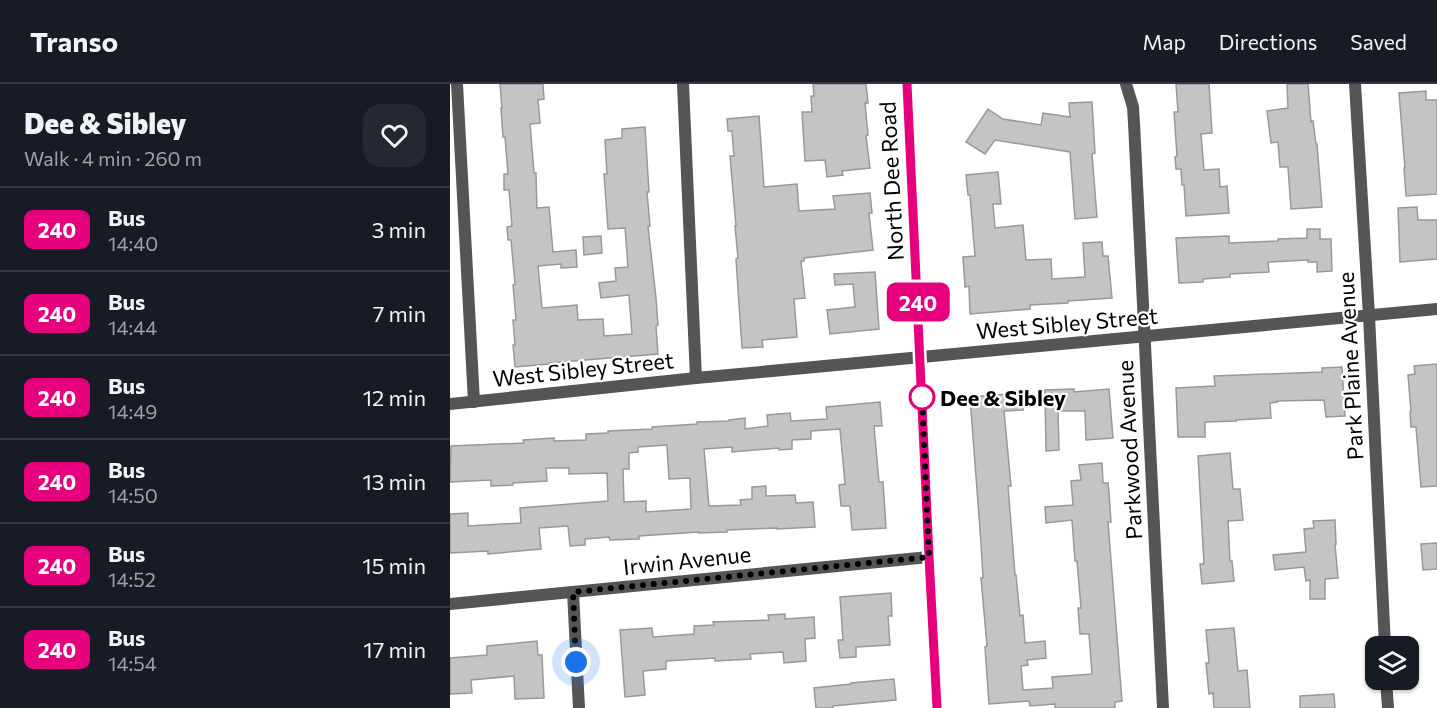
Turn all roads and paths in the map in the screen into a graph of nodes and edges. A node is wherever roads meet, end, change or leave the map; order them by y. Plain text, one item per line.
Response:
1 (457, 84) edge
2 (683, 84) edge
3 (907, 84) edge
4 (1126, 84) edge
5 (1355, 84) edge
6 (1437, 309) edge
7 (1369, 316) junction
8 (1145, 336) junction
9 (920, 358) junction
10 (696, 378) junction
11 (474, 402) junction
12 (450, 404) edge
13 (929, 557) junction
14 (573, 592) junction
15 (450, 604) edge
16 (1385, 636) edge
17 (1387, 690) edge
18 (579, 708) edge
19 (937, 708) edge
20 (1163, 708) edge
21 (1388, 708) edge

1 - 11 street
2 - 10 street
3 - 9 main road, North Dee Road
4 - 8 street, Parkwood Avenue
5 - 7 street, Park Plaine Avenue
6 - 7 street, West Sibley Street
7 - 8 street, West Sibley Street
7 - 16 street, Park Plaine Avenue
8 - 9 street, West Sibley Street
8 - 20 street, Parkwood Avenue
9 - 10 street, West Sibley Street
9 - 13 main road, North Dee Road
10 - 11 street, West Sibley Street
11 - 12 street, West Sibley Street
13 - 14 street, Irwin Avenue
13 - 19 main road, North Dee Road
14 - 15 street, Irwin Avenue
14 - 18 street
17 - 21 street

